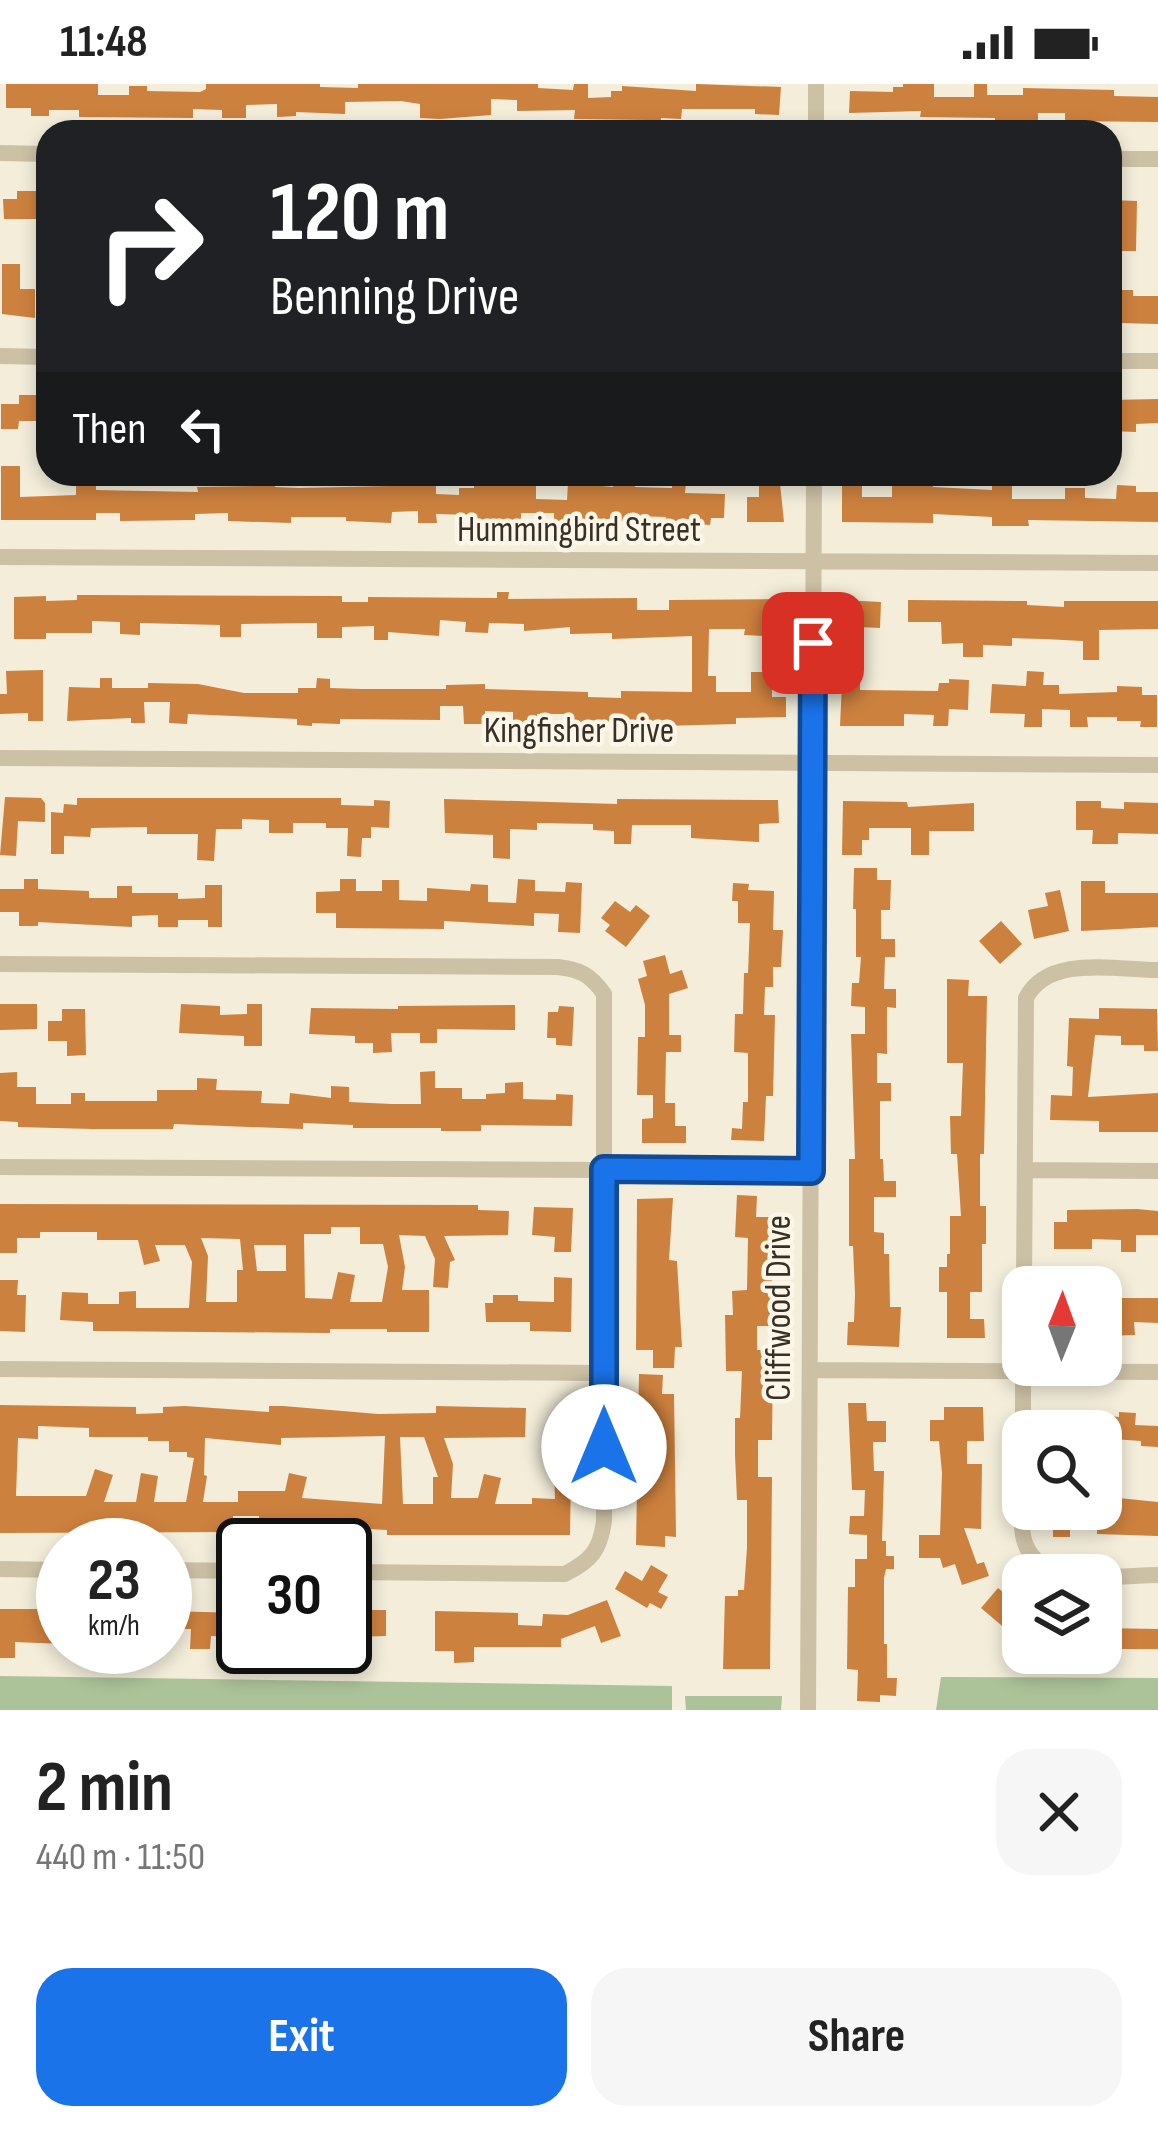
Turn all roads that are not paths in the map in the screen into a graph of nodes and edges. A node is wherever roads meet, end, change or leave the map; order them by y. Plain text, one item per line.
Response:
1 (816, 84) edge
2 (816, 120) edge
3 (0, 153) edge
4 (36, 154) edge
5 (1122, 159) edge
6 (1158, 159) edge
7 (0, 356) edge
8 (36, 356) edge
9 (1122, 361) edge
10 (1158, 361) edge
11 (814, 486) edge
12 (0, 556) edge
13 (814, 563) junction
14 (1158, 563) edge
15 (0, 758) edge
16 (812, 764) junction
17 (1158, 765) edge
18 (0, 964) edge
19 (1158, 970) edge
20 (0, 1167) edge
21 (604, 1169) junction
22 (1026, 1170) junction
23 (811, 1171) junction
24 (1158, 1171) edge
25 (1024, 1266) edge
26 (1002, 1368) edge
27 (0, 1369) edge
28 (810, 1370) junction
29 (1122, 1371) edge
30 (1158, 1372) edge
31 (604, 1373) junction
32 (1023, 1530) edge
33 (0, 1569) edge
34 (36, 1570) edge
35 (372, 1572) edge
36 (1158, 1575) edge
37 (808, 1710) edge

1 - 2 street
3 - 4 street
5 - 6 street
7 - 8 street
9 - 10 street
11 - 13 street, Cliffwood Drive
12 - 13 street, Hummingbird Street
13 - 14 street, Hummingbird Street
13 - 16 street, Cliffwood Drive
15 - 16 street, Kingfisher Drive
16 - 17 street, Kingfisher Drive
16 - 23 street, Cliffwood Drive
18 - 21 street
19 - 22 street
20 - 21 street
21 - 23 street
21 - 31 street
22 - 24 street
22 - 25 street
23 - 28 street, Cliffwood Drive
26 - 28 street
27 - 31 street
28 - 37 street, Cliffwood Drive
29 - 30 street
31 - 35 street
32 - 36 street
33 - 34 street

